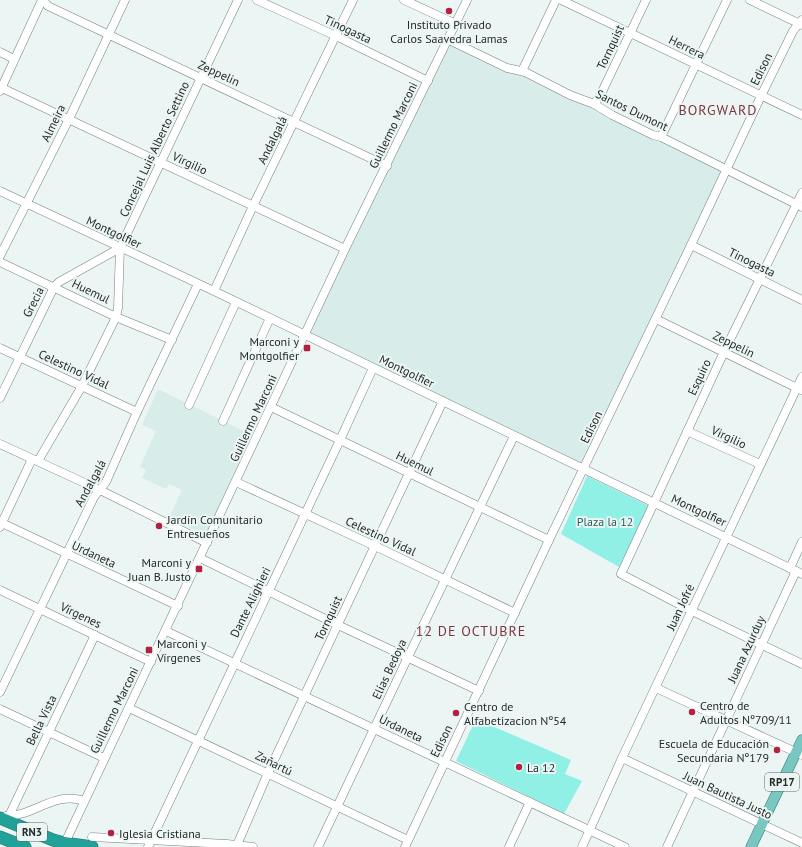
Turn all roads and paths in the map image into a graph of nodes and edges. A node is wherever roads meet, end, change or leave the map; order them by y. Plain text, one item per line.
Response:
1 (43, 0) edge
2 (125, 0) edge
3 (238, 0) edge
4 (257, 0) edge
5 (353, 0) edge
6 (404, 0) edge
7 (467, 0) edge
8 (556, 0) edge
9 (561, 0) edge
10 (646, 0) edge
11 (727, 0) edge
12 (750, 0) edge
13 (801, 23) edge
14 (456, 24) junction
15 (630, 33) junction
16 (108, 35) junction
17 (336, 36) junction
18 (449, 40) junction
19 (0, 52) edge
20 (14, 59) junction
21 (695, 65) junction
22 (522, 71) junction
23 (201, 78) junction
24 (428, 81) junction
25 (1, 90) edge
26 (761, 96) junction
27 (594, 104) junction
28 (802, 115) edge
29 (69, 119) junction
30 (294, 122) junction
31 (661, 137) junction
32 (162, 163) junction
33 (387, 166) junction
34 (726, 170) junction
35 (0, 191) edge
36 (802, 193) edge
37 (26, 203) junction
38 (253, 206) junction
39 (799, 206) edge
40 (691, 245) junction
41 (120, 248) junction
42 (345, 249) junction
43 (0, 256) edge
44 (0, 262) edge
45 (760, 279) junction
46 (198, 284) junction
47 (54, 287) junction
48 (214, 291) junction
49 (802, 300) edge
50 (236, 302) junction
51 (116, 317) junction
52 (270, 318) junction
53 (656, 319) junction
54 (305, 335) junction
55 (172, 340) junction
56 (0, 348) edge
57 (724, 352) junction
58 (19, 357) junction
59 (373, 368) junction
60 (802, 377) edge
61 (82, 386) junction
62 (800, 389) edge
63 (0, 398) edge
64 (442, 401) junction
65 (189, 405) dead end
66 (271, 408) junction
67 (137, 412) junction
68 (223, 421) dead end
69 (687, 431) junction
70 (514, 436) junction
71 (340, 440) junction
72 (0, 444) edge
73 (35, 460) junction
74 (760, 464) junction
75 (584, 469) junction
76 (409, 474) junction
77 (236, 482) junction
78 (100, 490) junction
79 (654, 502) junction
80 (479, 507) junction
81 (305, 514) junction
82 (1, 525) edge
83 (726, 537) junction
84 (549, 540) junction
85 (802, 542) edge
86 (207, 543) junction
87 (375, 546) junction
88 (67, 554) junction
89 (200, 558) junction
90 (796, 571) edge
91 (445, 580) junction
92 (0, 590) edge
93 (269, 591) junction
94 (178, 606) junction
95 (40, 609) junction
96 (692, 611) junction
97 (515, 613) junction
98 (338, 625) junction
99 (166, 631) junction
100 (95, 635) junction
101 (761, 645) junction
102 (408, 658) junction
103 (151, 662) junction
104 (234, 663) junction
105 (802, 664) edge
106 (656, 688) junction
107 (479, 691) junction
108 (0, 692) edge
109 (304, 696) junction
110 (129, 708) junction
111 (0, 709) edge
112 (726, 720) junction
113 (375, 728) junction
114 (49, 732) junction
115 (802, 740) edge
116 (198, 741) junction
117 (799, 753) edge
118 (104, 758) junction
119 (622, 758) junction
120 (445, 762) junction
121 (268, 773) junction
122 (693, 791) junction
123 (84, 801) junction
124 (530, 802) junction
125 (338, 808) junction
126 (3, 816) edge
127 (762, 824) junction
128 (590, 831) junction
129 (0, 837) edge
130 (92, 842) edge
131 (150, 843) edge
132 (802, 843) edge
133 (407, 844) edge
134 (64, 845) edge
135 (237, 845) junction
136 (25, 847) edge
137 (253, 847) edge
138 (318, 847) edge
139 (509, 847) edge
140 (582, 847) edge
141 (625, 847) edge
142 (666, 847) edge
143 (751, 847) edge

1 - 16 street, Zeppelin
1 - 20 street
2 - 16 street, Almeira
3 - 23 street, Concejal Luis Alberto Settino
4 - 17 street, Tinogasta
5 - 17 street, Andalgalá
6 - 14 street
7 - 14 street, Guillermo Marconi
8 - 22 street
9 - 15 street, Herrera
10 - 15 street, Tornquist
11 - 21 street
12 - 13 street
13 - 26 street, Edison
14 - 18 street, Guillermo Marconi
15 - 21 street, Herrera
15 - 27 street, Tornquist
16 - 23 street, Zeppelin
16 - 29 street, Almeira
17 - 24 street, Tinogasta
17 - 30 street, Andalgalá
18 - 22 street, Santos Dumont
18 - 24 street, Guillermo Marconi
19 - 20 street
20 - 25 street
21 - 26 street, Herrera
21 - 31 street
22 - 27 street, Santos Dumont
23 - 30 street, Zeppelin
23 - 32 street, Concejal Luis Alberto Settino
24 - 33 street, Guillermo Marconi
25 - 29 street, Virgilio
26 - 28 street, Herrera
26 - 34 street, Edison
27 - 31 street, Santos Dumont
29 - 32 street, Virgilio
29 - 37 street, Almeira
30 - 33 street, Zeppelin
30 - 38 street, Andalgalá
31 - 34 street, Santos Dumont
32 - 38 street, Virgilio
32 - 41 street, Concejal Luis Alberto Settino
33 - 42 street, Guillermo Marconi
34 - 39 street, Santos Dumont
34 - 40 street, Edison
35 - 37 street, Montgolfier
36 - 39 street, Esquiro
37 - 41 street, Montgolfier
37 - 43 street, Almeira
38 - 42 street, Virgilio
38 - 48 street, Andalgalá
39 - 45 street, Esquiro
40 - 45 street, Tinogasta
40 - 53 street, Edison
41 - 46 street, Montgolfier
41 - 47 street, Grecia
41 - 51 street, Concejal Luis Alberto Settino
42 - 54 street, Guillermo Marconi
44 - 47 street, Huemul
45 - 49 street, Tinogasta
45 - 57 street, Esquiro
46 - 48 street, Montgolfier
46 - 55 street, Andalgalá
47 - 51 street, Huemul
47 - 58 street, Grecia
48 - 50 street, Montgolfier
50 - 52 street, Montgolfier
50 - 65 street
51 - 55 street, Huemul
51 - 61 street, Concejal Luis Alberto Settino
52 - 54 street, Montgolfier
52 - 68 street
53 - 57 street, Zeppelin
53 - 75 street, Edison
54 - 59 street, Montgolfier
54 - 66 street, Guillermo Marconi
55 - 67 street, Andalgalá
56 - 58 street, Celestino Vidal
57 - 62 street, Zeppelin
57 - 69 street, Esquiro
58 - 61 street, Celestino Vidal
58 - 63 street, Grecia
59 - 64 street, Montgolfier
59 - 71 street, Dante Alighieri
60 - 62 street, Juan Jofré
61 - 67 street, Celestino Vidal
61 - 73 street, Concejal Luis Alberto Settino
62 - 74 street, Juan Jofré
64 - 70 street, Montgolfier
64 - 76 street, Tornquist
66 - 71 street, Huemul
66 - 77 street, Guillermo Marconi
67 - 78 street, Andalgalá
69 - 74 street, Virgilio
69 - 79 street, Esquiro
70 - 75 street, Montgolfier
70 - 80 street, Elías Bedoya
71 - 76 street, Huemul
71 - 81 street, Dante Alighieri
72 - 73 street
73 - 78 street
73 - 82 street, Concejal Luis Alberto Settino
74 - 83 street, Juan Jofré
75 - 79 street, Montgolfier
75 - 84 street, Edison
76 - 80 street, Huemul
76 - 87 street, Tornquist
77 - 81 street, Celestino Vidal
77 - 86 street, Guillermo Marconi
78 - 86 street
78 - 88 street, Andalgalá
79 - 83 street, Montgolfier
79 - 96 street, Esquiro
80 - 84 street, Huemul
80 - 91 street, Elías Bedoya
81 - 87 street, Celestino Vidal
81 - 93 street, Dante Alighieri
82 - 88 street, Urdaneta
83 - 90 street, Montgolfier
83 - 96 street, Juan Jofré
84 - 97 street, Edison
85 - 90 street, Juana Azurduy
86 - 89 street, Guillermo Marconi
87 - 91 street, Celestino Vidal
87 - 98 street, Tornquist
88 - 94 street, Urdaneta
88 - 95 street, Andalgalá
89 - 93 street
89 - 94 street, Guillermo Marconi
90 - 101 street, Juana Azurduy
91 - 97 street, Celestino Vidal
91 - 102 street, Elías Bedoya
92 - 95 street, Vírgenes
93 - 98 street
93 - 104 street, Dante Alighieri
94 - 99 street, Guillermo Marconi
95 - 100 street, Vírgenes
95 - 108 street, Andalgalá
96 - 101 street
96 - 106 street, Juan Jofré
97 - 107 street, Edison
98 - 102 street
98 - 109 street, Tornquist
99 - 103 street, Guillermo Marconi
99 - 104 street, Urdaneta
100 - 103 street, Vírgenes
100 - 114 street, Bella Vista
101 - 105 street
101 - 112 street, Juana Azurduy
102 - 107 street
102 - 113 street, Elías Bedoya
103 - 110 street, Guillermo Marconi
104 - 109 street, Urdaneta
104 - 116 street, Dante Alighieri
106 - 112 street
106 - 119 street, Juan Jofré
107 - 120 street, Edison
109 - 113 street, Urdaneta
109 - 121 street, Tornquist
110 - 116 street, Zañartú
110 - 118 street, Guillermo Marconi
111 - 114 street
112 - 117 street
112 - 122 street, Juana Azurduy
113 - 120 street, Urdaneta
113 - 125 street, Elías Bedoya
114 - 118 street
114 - 126 street, Bella Vista
115 - 117 main road, RP17
116 - 121 street, Zañartú
116 - 131 street, Dante Alighieri
117 - 127 main road, RP17
118 - 123 street, Guillermo Marconi
119 - 122 street, Juan Bautista Justo
119 - 128 street, Juan Jofré
120 - 124 street, Urdaneta
120 - 133 street, Edison
121 - 125 street, Zañartú
121 - 135 street, Tornquist
122 - 127 street, Juan Bautista Justo
122 - 142 street, Juana Azurduy
123 - 126 street
123 - 134 street, Guillermo Marconi
124 - 128 street, Urdaneta
124 - 139 street
125 - 133 street, Zañartú
125 - 138 street, Elías Bedoya
126 - 134 highway, RN3
127 - 132 street, Juan Bautista Justo
127 - 143 main road, RP17
128 - 140 street, Juan Jofré
128 - 141 street, Urdaneta
129 - 136 highway, RN3
130 - 131 street
130 - 134 highway, RN3
131 - 135 street
135 - 137 street

